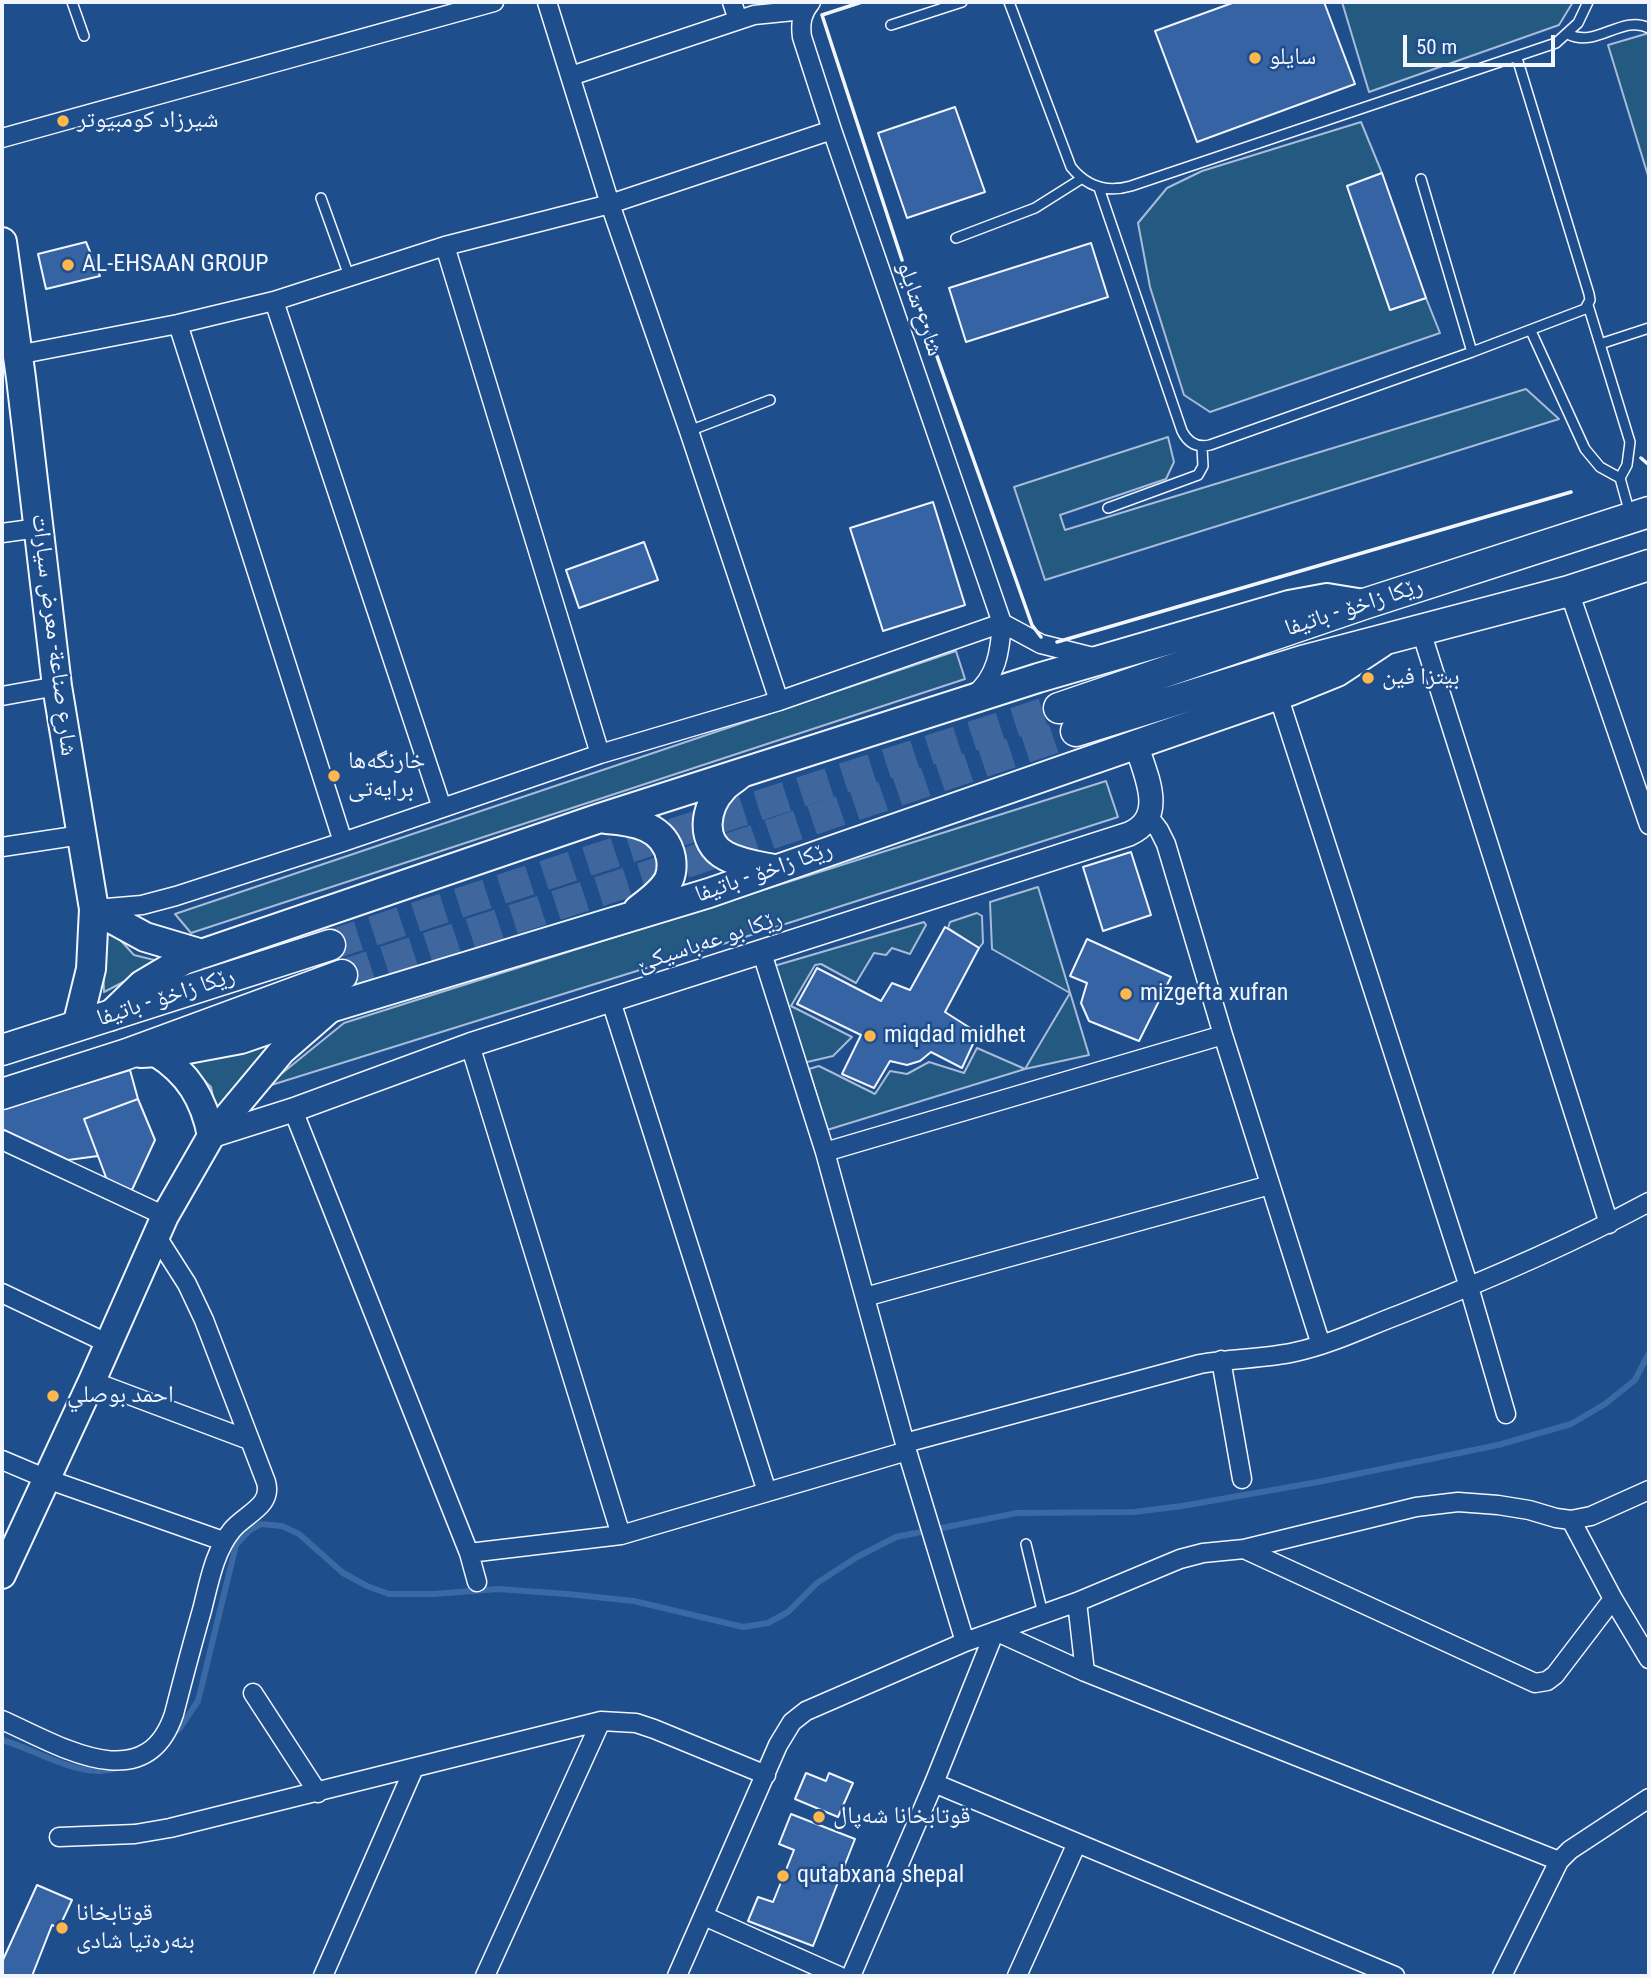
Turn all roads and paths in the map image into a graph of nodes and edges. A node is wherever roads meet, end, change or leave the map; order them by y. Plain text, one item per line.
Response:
1 (72, 2) edge
2 (494, 2) edge
3 (547, 2) edge
4 (732, 2) edge
5 (962, 2) edge
6 (1009, 2) edge
7 (1588, 2) edge
8 (807, 6) edge
9 (738, 20) junction
10 (891, 25) dead end
11 (1649, 28) edge
12 (1568, 34) junction
13 (84, 36) dead end
14 (1517, 58) junction
15 (571, 76) junction
16 (832, 130) junction
17 (2, 138) edge
18 (1081, 179) junction
19 (1421, 179) dead end
20 (1099, 188) junction
21 (321, 198) dead end
22 (610, 204) junction
23 (956, 238) dead end
24 (2, 242) edge
25 (445, 246) junction
26 (349, 276) junction
27 (274, 301) junction
28 (1588, 305) junction
29 (178, 324) junction
30 (1649, 328) edge
31 (1531, 331) junction
32 (1600, 344) junction
33 (1472, 352) junction
34 (13, 371) edge
35 (770, 400) dead end
36 (689, 431) junction
37 (1202, 447) junction
38 (1620, 478) junction
39 (1108, 508) dead end
40 (1640, 515) edge
41 (38, 528) junction
42 (2, 533) edge
43 (1649, 565) edge
44 (1569, 592) junction
45 (1364, 604) junction
46 (1002, 623) junction
47 (1421, 631) junction
48 (1384, 640) junction
49 (1104, 659) junction
50 (57, 687) junction
51 (1278, 695) junction
52 (2, 696) edge
53 (779, 701) junction
54 (967, 701) junction
55 (1136, 744) junction
56 (600, 754) junction
57 (742, 772) junction
58 (442, 808) junction
59 (1149, 817) junction
60 (597, 819) junction
61 (1649, 825) edge
62 (80, 835) junction
63 (344, 842) junction
64 (2, 847) edge
65 (774, 869) junction
66 (93, 909) junction
67 (631, 916) junction
68 (330, 946) tunnel mouth
69 (762, 953) junction
70 (202, 954) junction
71 (342, 975) tunnel mouth
72 (611, 1001) junction
73 (333, 1007) junction
74 (110, 1016) junction
75 (76, 1026) junction
76 (1223, 1035) junction
77 (470, 1045) junction
78 (2, 1050) edge
79 (142, 1053) junction
80 (2, 1094) edge
81 (293, 1110) junction
82 (212, 1136) junction
83 (2, 1139) edge
84 (825, 1152) junction
85 (1270, 1185) junction
86 (1649, 1202) edge
87 (1609, 1224) junction
88 (161, 1227) junction
89 (1469, 1287) junction
90 (2, 1293) edge
91 (865, 1297) junction
92 (109, 1344) junction
93 (1321, 1345) junction
94 (1221, 1360) junction
95 (92, 1381) junction
96 (1506, 1414) dead end
97 (249, 1440) junction
98 (906, 1447) junction
99 (2, 1460) edge
100 (47, 1479) junction
101 (1242, 1479) dead end
102 (1649, 1490) edge
103 (767, 1492) junction
104 (1571, 1520) junction
105 (621, 1535) junction
106 (223, 1542) junction
107 (1026, 1544) dead end
108 (1244, 1549) junction
109 (469, 1553) junction
110 (2, 1575) edge
111 (477, 1582) dead end
112 (1613, 1599) junction
113 (1077, 1602) junction
114 (1043, 1614) junction
115 (995, 1631) junction
116 (965, 1642) junction
117 (1649, 1660) edge
118 (1085, 1672) junction
119 (253, 1693) dead end
120 (2, 1720) edge
121 (601, 1721) junction
122 (414, 1768) junction
123 (765, 1775) junction
124 (934, 1783) junction
125 (317, 1793) junction
126 (1649, 1798) edge
127 (59, 1837) dead end
128 (1077, 1843) junction
129 (1559, 1861) junction
130 (704, 1916) junction
131 (323, 1976) edge
132 (485, 1976) edge
133 (677, 1976) edge
134 (839, 1976) edge
135 (851, 1976) edge
136 (1017, 1976) edge
137 (1395, 1976) edge
138 (1502, 1976) edge

1 - 13 lane
2 - 17 street
3 - 15 street
4 - 9 street
5 - 10 lane
6 - 18 lane
7 - 12 lane
8 - 9 street, شارع سايلو
8 - 16 street, شارع سايلو
9 - 15 street, شارع سايلو
11 - 12 lane
12 - 14 lane
14 - 20 lane
14 - 28 lane
15 - 22 street
16 - 22 street
16 - 46 street, شارع سايلو
18 - 20 lane
18 - 23 lane
19 - 33 lane
20 - 37 lane
21 - 26 lane
22 - 25 street
22 - 36 street
24 - 34 main road, شارع صناعة- معرض سيارات
25 - 26 street
25 - 56 street
26 - 27 street
27 - 29 street
27 - 58 street
28 - 31 lane
28 - 32 lane
29 - 34 street
29 - 63 street
30 - 32 lane
31 - 33 lane
31 - 38 lane
32 - 38 lane
33 - 37 lane
34 - 41 main road, شارع صناعة- معرض سيارات
35 - 36 lane
36 - 53 street
37 - 39 lane
38 - 40 lane
40 - 45 highway, رێکا زاخۆ - باتیفا
41 - 42 street
41 - 50 main road, شارع صناعة- معرض سيارات
43 - 44 highway, رێکا زاخۆ - باتیفا
44 - 47 highway, رێکا زاخۆ - باتیفا
44 - 61 street
45 - 48 highway, رێکا زاخۆ - باتیفا
45 - 49 main road
46 - 49 street
46 - 53 street
46 - 54 street, شارع سايلو
47 - 48 highway, رێکا زاخۆ - باتیفا
47 - 87 street
48 - 51 main road, رێکا زاخۆ - باتیفا
49 - 54 main road
50 - 52 street
50 - 62 main road, شارع صناعة- معرض سيارات
51 - 55 main road, رێکا زاخۆ - باتیفا
51 - 89 street
53 - 56 street
54 - 57 main road
55 - 59 street
55 - 65 main road, رێکا زاخۆ - باتیفا
56 - 58 street
57 - 60 main road
57 - 65 main road
58 - 63 street
59 - 69 street, رێكا بو عه‌باسيكێ
59 - 76 street
60 - 67 main road
60 - 70 main road
62 - 64 street
62 - 66 main road, شارع صناعة- معرض سيارات
63 - 66 street
65 - 67 main road, رێکا زاخۆ - باتیفا
66 - 70 main road
66 - 75 main road, شارع صناعة- معرض سيارات
67 - 73 main road, رێکا زاخۆ - باتیفا
68 - 74 highway, رێکا زاخۆ - باتیفا
69 - 72 street, رێكا بو عه‌باسيكێ
69 - 84 street
70 - 74 main road
71 - 79 highway, رێکا زاخۆ - باتیفا
72 - 77 street, رێكا بو عه‌باسيكێ
72 - 103 street
73 - 79 main road, رێکا زاخۆ - باتیفا
73 - 82 main road
74 - 75 highway, رێکا زاخۆ - باتیفا
75 - 78 highway, رێکا زاخۆ - باتیفا
76 - 84 street
76 - 85 street
77 - 81 street, رێكا بو عه‌باسيكێ
77 - 105 street
79 - 80 highway, رێکا زاخۆ - باتیفا
79 - 82 main road
81 - 82 street, رێكا بو عه‌باسيكێ
81 - 109 street
82 - 88 main road
83 - 88 street
84 - 91 street
85 - 91 street
85 - 93 street
86 - 87 street
87 - 89 street
88 - 92 main road
88 - 97 street
89 - 93 street
89 - 96 street
90 - 92 street
91 - 98 street
92 - 95 main road
93 - 94 street
94 - 98 street
94 - 101 street
95 - 97 street
95 - 100 main road
97 - 106 street
98 - 103 street
98 - 116 street
99 - 100 street
100 - 106 street
100 - 110 main road
102 - 104 street
103 - 105 street
104 - 108 street
104 - 112 street
105 - 109 street
106 - 120 street
107 - 114 lane
108 - 112 street
108 - 113 street
109 - 111 street
112 - 117 street
113 - 114 street
113 - 118 street
114 - 115 street
115 - 116 street
115 - 118 street
115 - 124 street
116 - 123 street
118 - 129 street
119 - 125 street
121 - 122 street
121 - 123 street
121 - 132 street
122 - 125 street
122 - 131 street
123 - 130 street
124 - 128 street
124 - 135 street
125 - 127 street
126 - 129 street
128 - 136 street
128 - 137 street
129 - 138 street
130 - 133 street
130 - 134 street

